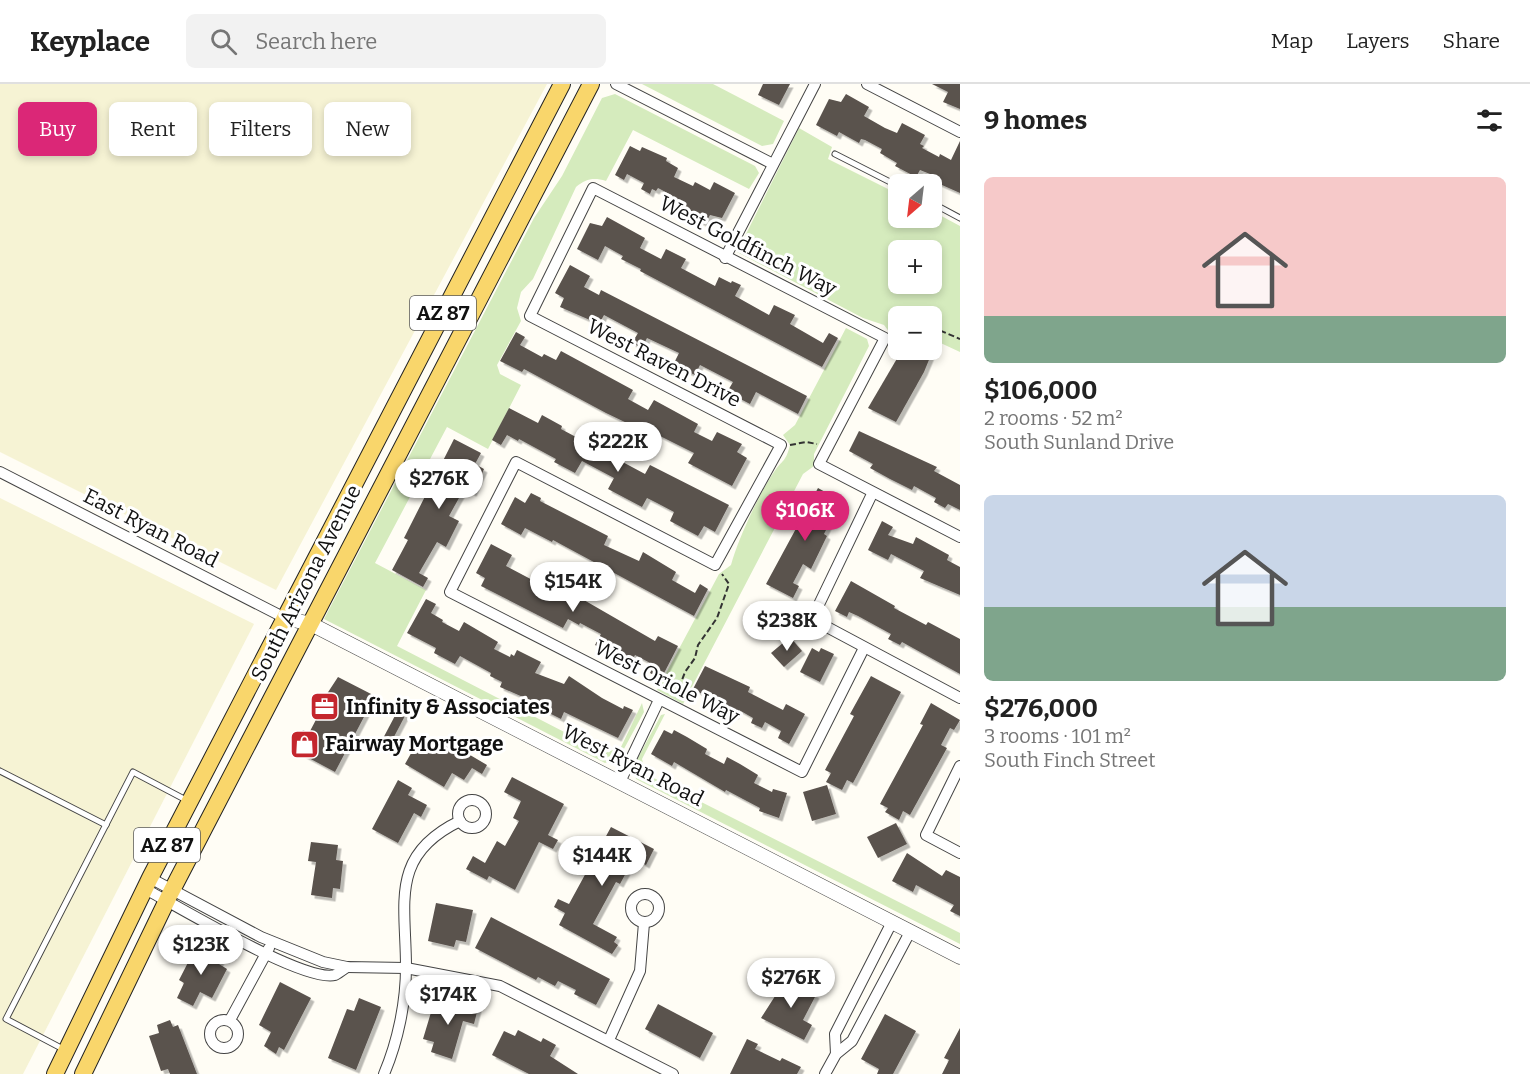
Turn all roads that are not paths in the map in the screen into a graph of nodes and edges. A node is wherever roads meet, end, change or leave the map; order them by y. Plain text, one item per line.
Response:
1 (562, 84) edge
2 (591, 84) edge
3 (616, 84) edge
4 (815, 84) edge
5 (867, 84) edge
6 (960, 132) edge
7 (835, 154) dead end
8 (774, 164) junction
9 (888, 181) edge
10 (942, 208) edge
11 (960, 218) edge
12 (725, 258) junction
13 (530, 316) joint
14 (0, 472) edge
15 (872, 494) junction
16 (960, 537) edge
17 (450, 592) joint
18 (285, 618) junction
19 (311, 624) junction
20 (864, 648) junction
21 (960, 699) edge
22 (659, 700) junction
23 (960, 766) edge
24 (0, 771) edge
25 (620, 782) junction
26 (190, 802) junction
27 (460, 821) dead end
28 (106, 825) junction
29 (960, 853) edge
30 (147, 884) junction
31 (169, 895) junction
32 (219, 915) junction
33 (892, 922) junction
34 (644, 923) dead end
35 (214, 926) junction
36 (910, 932) junction
37 (272, 942) junction
38 (266, 954) junction
39 (960, 957) edge
40 (347, 967) junction
41 (406, 968) junction
42 (3, 1018) edge
43 (230, 1020) dead end
44 (609, 1040) junction
45 (66, 1051) junction
46 (836, 1054) junction
47 (55, 1074) edge
48 (83, 1074) edge
49 (384, 1074) edge
50 (673, 1074) edge
51 (825, 1074) edge

1 - 18 main road, South Arizona Avenue / AZ 87
2 - 19 main road, South Arizona Avenue / AZ 87
3 - 8 street
4 - 8 street
5 - 6 street
7 - 9 lane
8 - 12 street
10 - 11 lane
12 - 13 street, West Goldfinch Way
12 - 15 street, West Goldfinch Way
13 - 17 street, West Raven Drive
14 - 18 street, East Ryan Road
15 - 16 street
15 - 20 street
17 - 22 street, West Oriole Way
18 - 19 street, West Ryan Road
18 - 26 main road, South Arizona Avenue / AZ 87
19 - 25 street, West Ryan Road
19 - 31 main road, South Arizona Avenue / AZ 87
20 - 21 street
20 - 22 street, West Oriole Way
22 - 25 street
23 - 29 street
24 - 28 lane
25 - 33 street, West Ryan Road
26 - 28 lane
26 - 30 main road, South Arizona Avenue / AZ 87
27 - 41 street
28 - 42 lane
30 - 31 street
30 - 45 main road, South Arizona Avenue / AZ 87
31 - 32 street
31 - 35 street
31 - 48 main road, South Arizona Avenue / AZ 87
32 - 35 street
32 - 37 street
33 - 36 street, West Ryan Road
33 - 46 street
34 - 44 street
35 - 38 street
36 - 39 street, West Ryan Road
36 - 46 street
37 - 38 street
37 - 40 street
38 - 40 street
38 - 43 street
40 - 41 street
41 - 44 street
41 - 49 street
42 - 45 lane
44 - 50 street
45 - 47 main road, South Arizona Avenue / AZ 87
46 - 51 street

